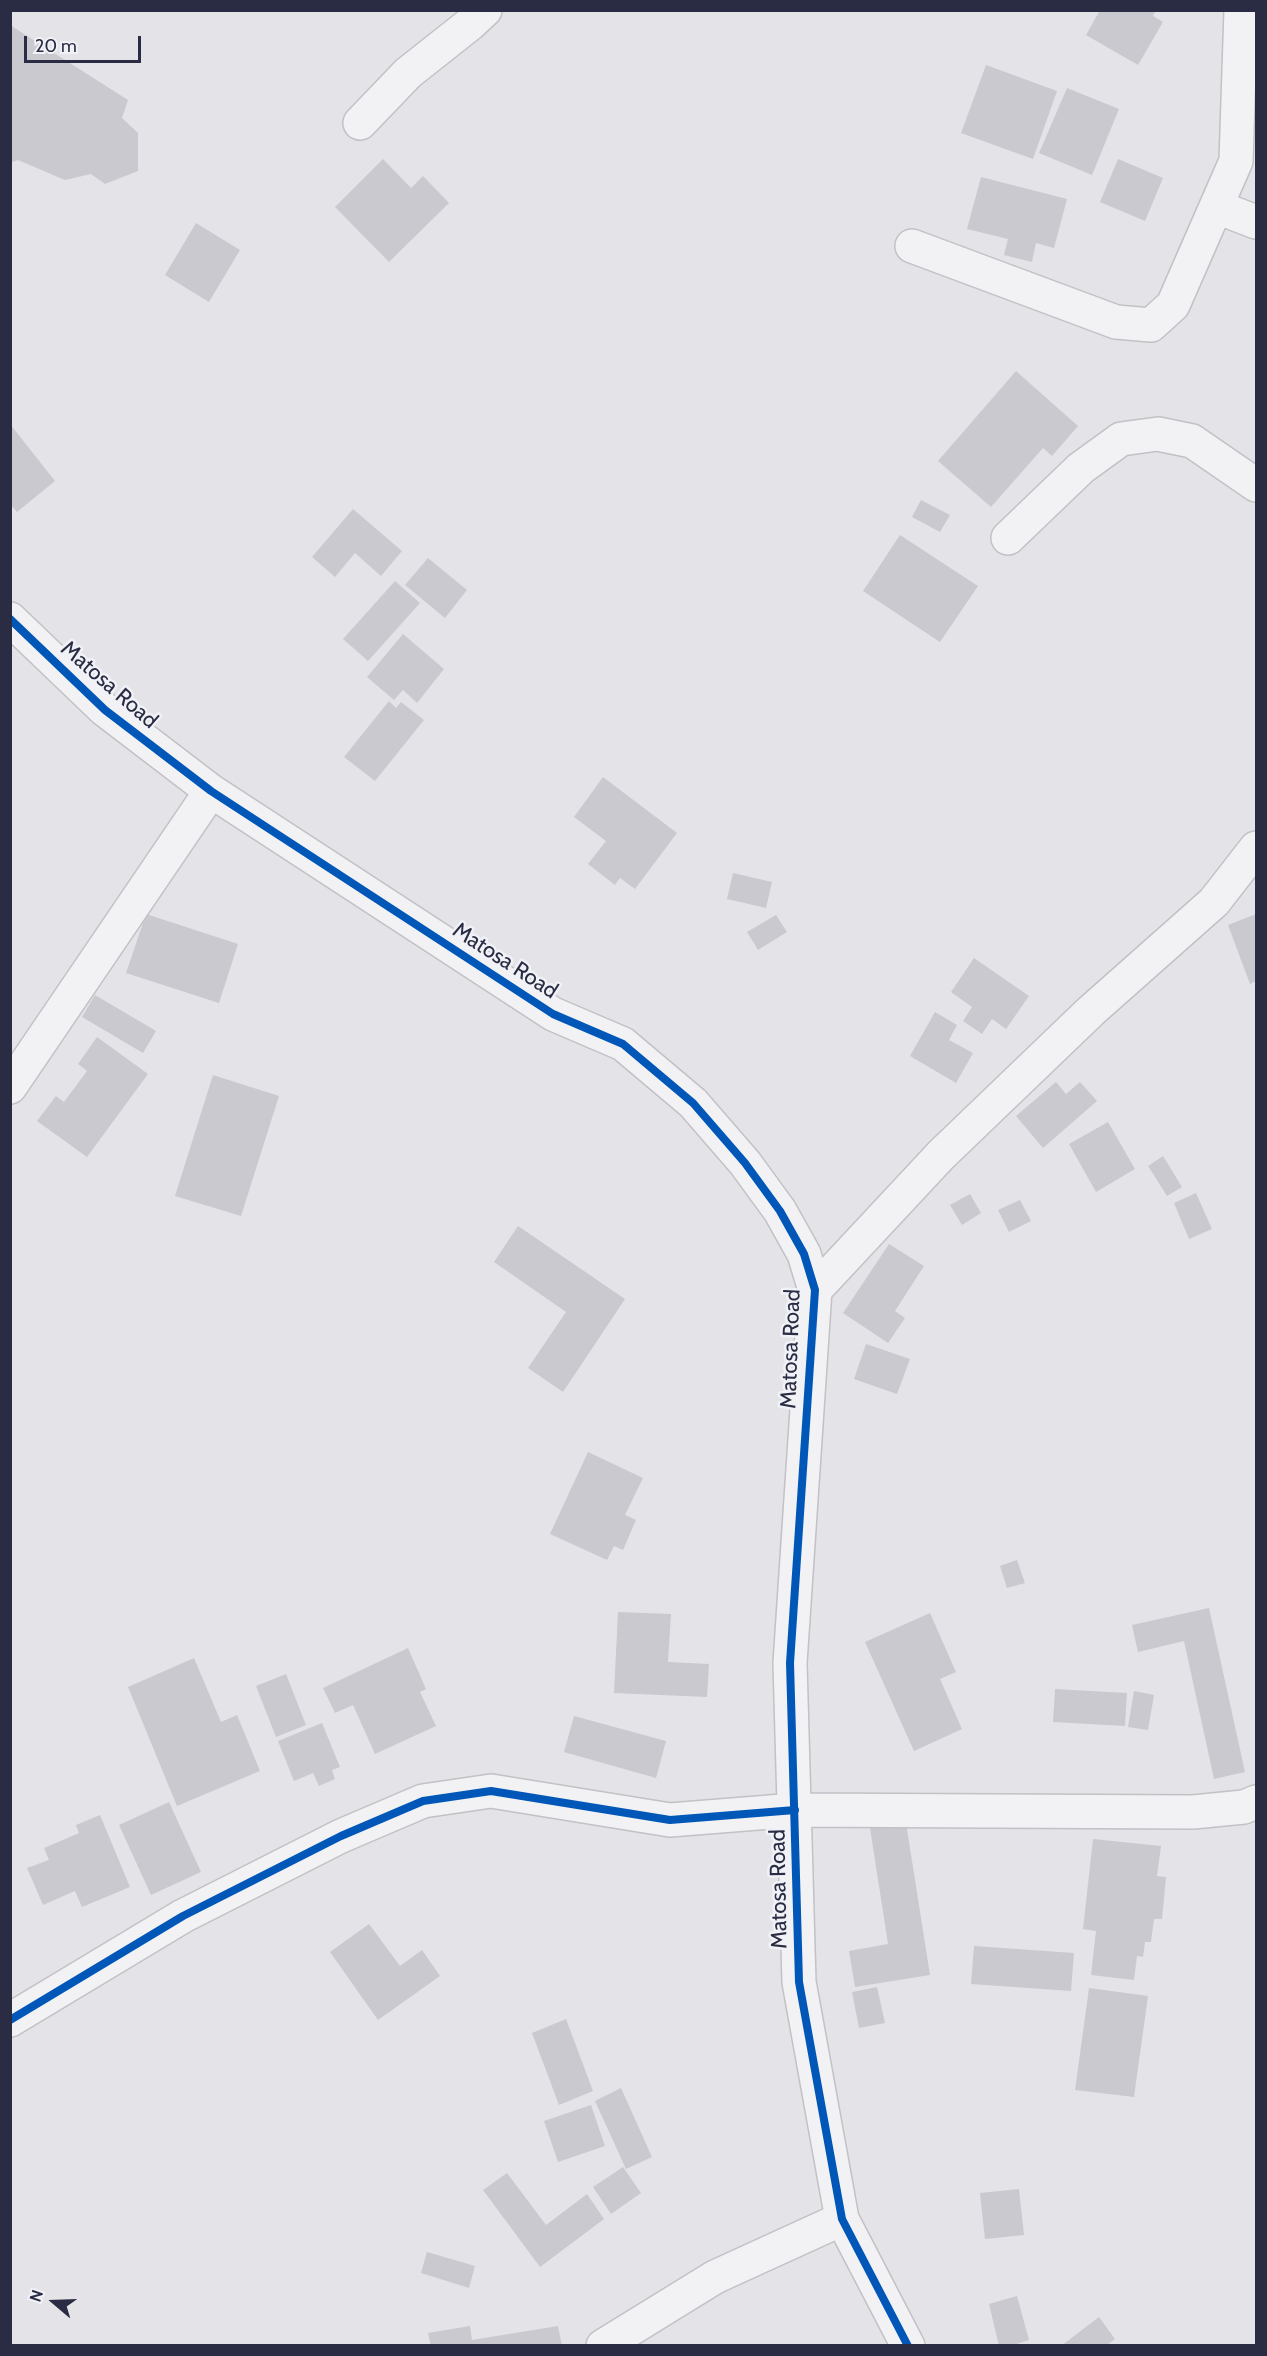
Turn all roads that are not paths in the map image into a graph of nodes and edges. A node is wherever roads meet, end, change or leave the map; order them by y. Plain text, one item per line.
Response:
1 (485, 10) edge
2 (1241, 10) edge
3 (360, 123) dead end
4 (1217, 207) junction
5 (1257, 222) edge
6 (912, 246) dead end
7 (1257, 485) edge
8 (1008, 538) dead end
9 (10, 619) edge
10 (211, 791) junction
11 (1257, 848) edge
12 (16, 1072) edge
13 (815, 1290) junction
14 (1257, 1802) edge
15 (795, 1810) junction
16 (10, 2020) edge
17 (842, 2219) junction
18 (603, 2346) edge
19 (908, 2346) edge

1 - 3 street
2 - 4 street
4 - 5 street
4 - 6 street
7 - 8 street
9 - 10 street, Matosa Road
10 - 12 street
10 - 13 street, Matosa Road
11 - 13 street
13 - 15 street, Matosa Road
14 - 15 street
15 - 16 street
15 - 17 street, Matosa Road
17 - 18 street
17 - 19 street, Matosa Road

